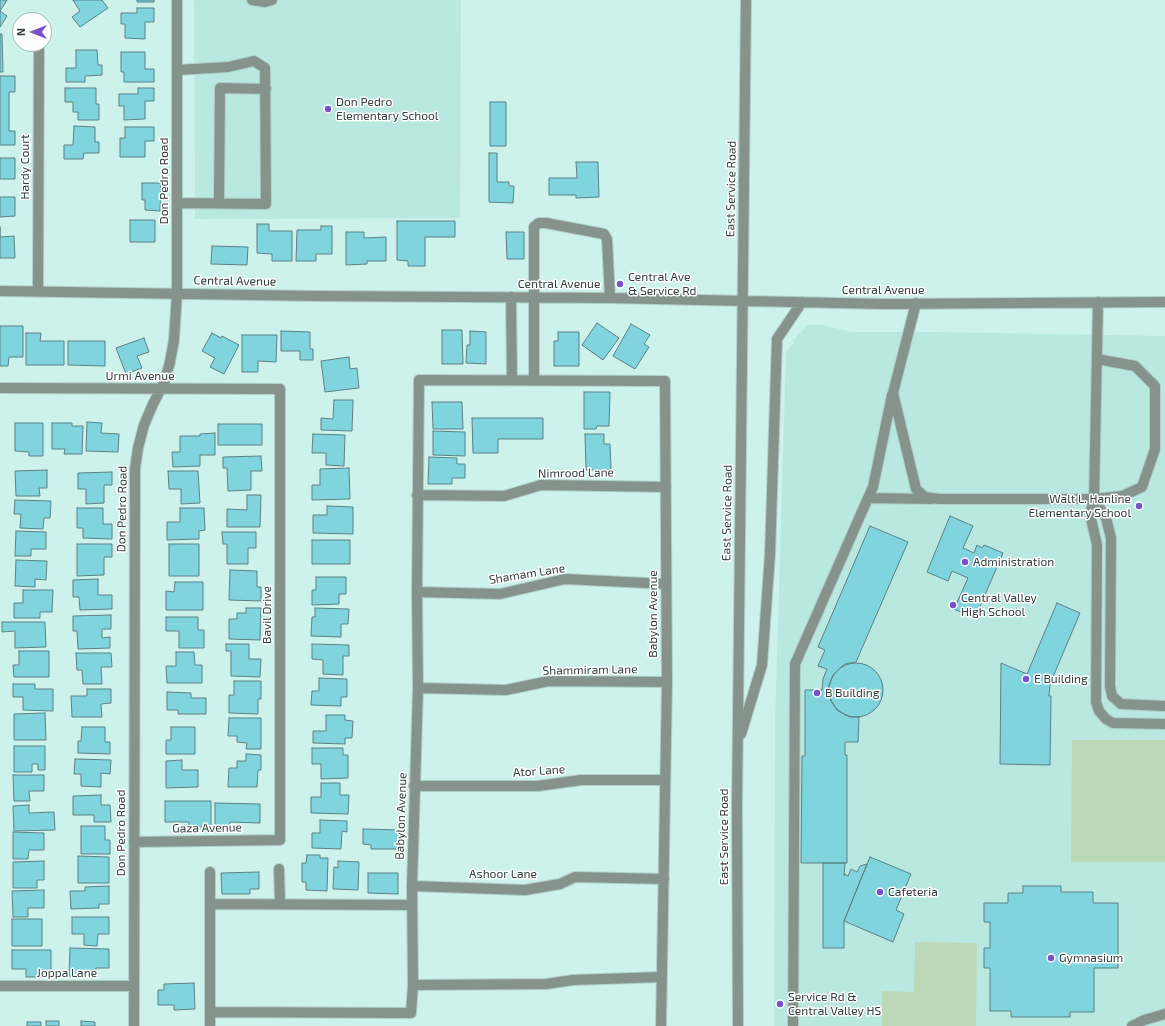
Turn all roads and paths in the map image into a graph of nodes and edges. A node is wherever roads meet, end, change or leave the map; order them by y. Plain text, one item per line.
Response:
1 (177, 0) edge
2 (252, 0) edge
3 (272, 0) edge
4 (746, 0) edge
5 (39, 52) edge
6 (177, 70) junction
7 (266, 89) junction
8 (177, 203) junction
9 (219, 204) junction
10 (0, 290) edge
11 (38, 290) junction
12 (177, 293) junction
13 (511, 297) junction
14 (534, 297) junction
15 (610, 298) junction
16 (742, 301) junction
17 (802, 302) junction
18 (1098, 302) junction
19 (1165, 302) edge
20 (916, 303) junction
21 (1097, 359) junction
22 (512, 380) junction
23 (534, 380) junction
24 (0, 388) edge
25 (161, 389) junction
26 (280, 389) joint
27 (893, 393) junction
28 (666, 487) junction
29 (417, 495) junction
30 (868, 498) junction
31 (932, 499) junction
32 (1094, 499) junction
33 (666, 584) junction
34 (417, 592) junction
35 (667, 682) junction
36 (418, 688) junction
37 (1165, 706) edge
38 (1165, 724) edge
39 (738, 746) junction
40 (665, 780) junction
41 (414, 786) junction
42 (280, 840) joint
43 (134, 842) junction
44 (279, 869) dead end
45 (210, 872) dead end
46 (664, 879) junction
47 (412, 886) junction
48 (210, 904) junction
49 (280, 904) junction
50 (412, 905) junction
51 (661, 976) junction
52 (413, 985) junction
53 (0, 986) edge
54 (134, 986) junction
55 (210, 1012) junction
56 (1165, 1014) edge
57 (134, 1026) edge
58 (210, 1026) edge
59 (660, 1026) edge
60 (738, 1026) edge
61 (793, 1026) edge
62 (1132, 1026) edge

1 - 6 street, Don Pedro Road
2 - 3 street
4 - 16 street, East Service Road
5 - 11 street, Hardy Court
6 - 7 street
6 - 8 street, Don Pedro Road
7 - 9 street
7 - 9 street
8 - 9 street
8 - 12 street, Don Pedro Road
10 - 11 street, Central Avenue
11 - 12 street, Central Avenue
12 - 13 street, Central Avenue
12 - 25 street, Don Pedro Road
13 - 14 street, Central Avenue
13 - 22 street
14 - 15 street, Central Avenue
14 - 15 street
14 - 23 street
15 - 16 street, Central Avenue
16 - 17 street, Central Avenue
16 - 39 street, East Service Road
17 - 20 street, Central Avenue
17 - 39 street
18 - 19 street, Central Avenue
18 - 20 street, Central Avenue
18 - 21 street
20 - 27 street
21 - 32 street
21 - 32 street
22 - 23 street, Babylon Avenue
22 - 29 street, Babylon Avenue
23 - 28 street, Babylon Avenue
24 - 25 street, Urmi Avenue
25 - 26 street, Urmi Avenue
25 - 43 street, Don Pedro Road
26 - 42 street, Bavil Drive
27 - 30 street
27 - 31 street
28 - 29 street, Nimrood Lane
28 - 33 street, Babylon Avenue
29 - 34 street, Babylon Avenue
30 - 31 street
30 - 61 street
31 - 32 street
32 - 37 street
32 - 38 street
33 - 34 street, Shamam Lane
33 - 35 street, Babylon Avenue
34 - 36 street, Babylon Avenue
35 - 36 street, Shammiram Lane
35 - 40 street, Babylon Avenue
36 - 41 street, Babylon Avenue
39 - 60 street, East Service Road
40 - 41 street, Ator Lane
40 - 46 street, Babylon Avenue
41 - 47 street, Babylon Avenue
42 - 43 street, Gaza Avenue
43 - 54 street, Don Pedro Road
44 - 49 street
45 - 48 street
46 - 47 street, Ashoor Lane
46 - 51 street, Babylon Avenue
47 - 50 street, Babylon Avenue
48 - 49 street
48 - 55 street
49 - 50 street
50 - 52 street, Babylon Avenue
51 - 52 street
51 - 59 street, Babylon Avenue
52 - 55 street, Babylon Avenue
53 - 54 street, Joppa Lane
54 - 57 street, Don Pedro Road
55 - 58 street
56 - 62 street

